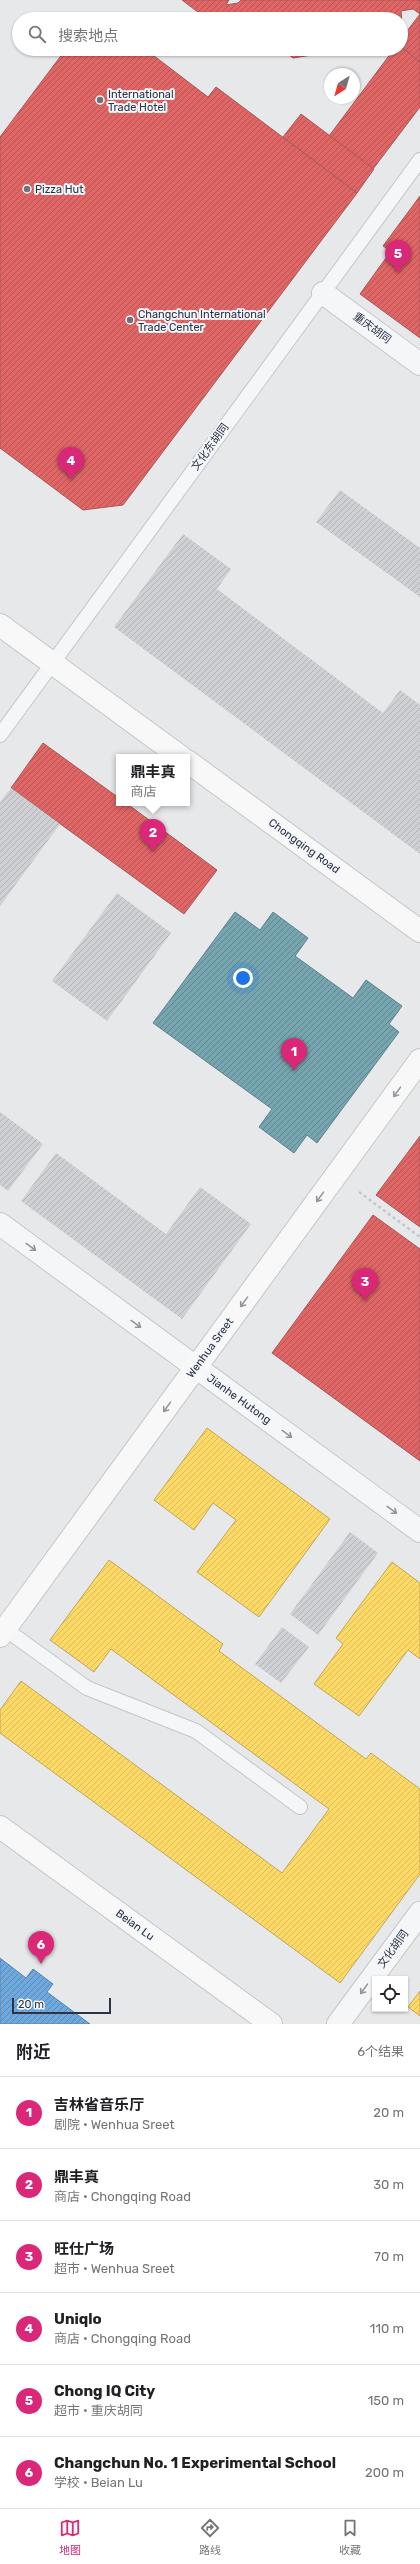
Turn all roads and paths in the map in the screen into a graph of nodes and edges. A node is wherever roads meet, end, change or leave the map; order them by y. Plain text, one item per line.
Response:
1 (420, 160) edge
2 (323, 293) junction
3 (420, 364) edge
4 (0, 625) edge
5 (52, 663) junction
6 (0, 735) edge
7 (177, 754) edge
8 (190, 763) edge
9 (420, 931) edge
10 (420, 1060) edge
11 (336, 1175) junction
12 (0, 1224) edge
13 (420, 1236) edge
14 (196, 1367) junction
15 (420, 1531) edge
16 (2, 1633) edge
17 (300, 1807) dead end
18 (0, 1827) edge
19 (420, 1913) edge
20 (271, 2024) edge
21 (338, 2024) edge

1 - 2 lane, 文化东胡同
2 - 3 street, 重庆胡同
2 - 5 lane, 文化东胡同
4 - 5 street
5 - 6 lane, 文化东胡同
5 - 7 street
8 - 9 street, Chongqing Road
10 -> 11 street, Wenhua Sreet
11 - 13 path
11 -> 14 street, Wenhua Sreet
12 -> 14 street, Jianhe Hutong
14 -> 15 street, Jianhe Hutong
14 -> 16 street, Wenhua Sreet
16 - 17 lane
18 - 20 street, Beian Lu
19 -> 21 street, 文化胡同

